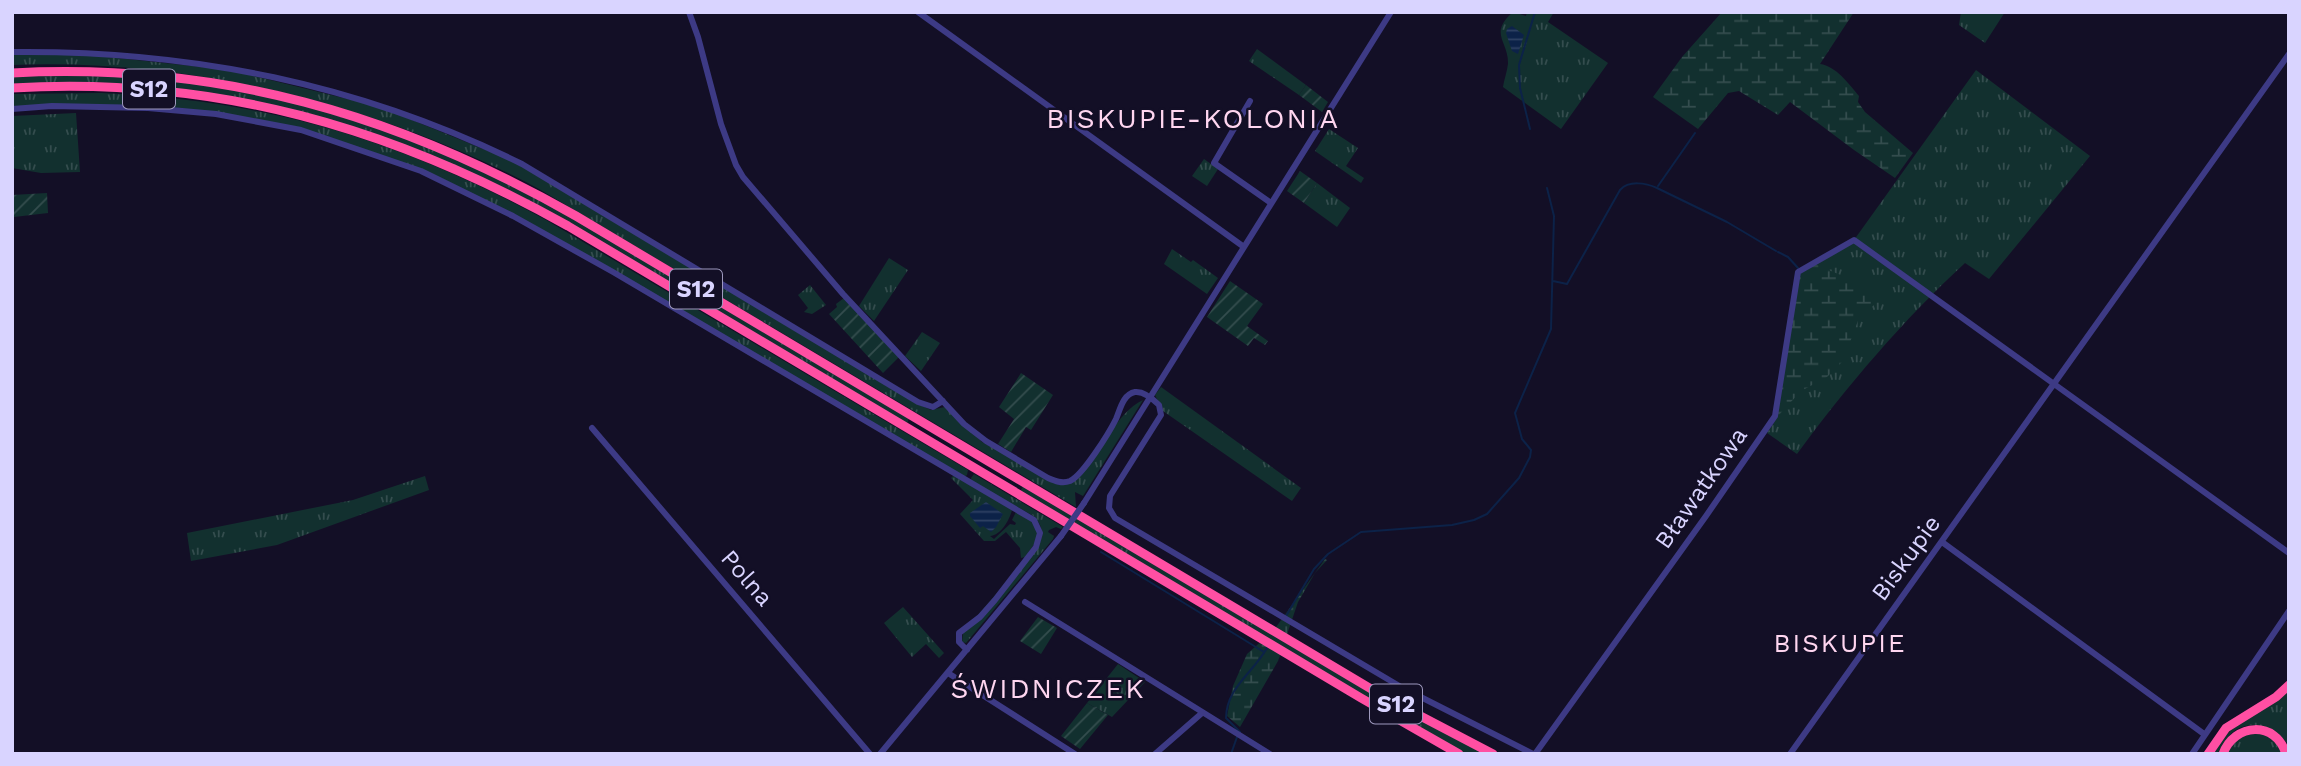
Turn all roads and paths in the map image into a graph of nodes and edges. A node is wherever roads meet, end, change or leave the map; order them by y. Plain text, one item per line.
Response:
1 (690, 12) edge
2 (918, 12) edge
3 (1391, 12) edge
4 (12, 52) edge
5 (2289, 54) edge
6 (12, 74) edge
7 (15, 88) edge
8 (1250, 101) dead end
9 (12, 109) edge
10 (1271, 203) junction
11 (1244, 247) junction
12 (2054, 384) junction
13 (1149, 397) junction
14 (943, 401) junction
15 (593, 428) dead end
16 (1942, 541) junction
17 (2289, 554) edge
18 (1025, 602) dead end
19 (2289, 611) edge
20 (967, 650) junction
21 (948, 673) junction
22 (2289, 685) edge
23 (1202, 713) junction
24 (2204, 734) junction
25 (870, 754) edge
26 (880, 754) edge
27 (1075, 754) edge
28 (1155, 754) edge
29 (1270, 754) edge
30 (1459, 754) edge
31 (1493, 754) edge
32 (1534, 754) edge
33 (1790, 754) edge
34 (2192, 754) edge
35 (2208, 754) edge
36 (2222, 754) edge
37 (2286, 754) edge

1 - 14 street
2 - 11 street
3 - 10 street
4 - 14 street
5 - 12 street, Biskupie
6 - 31 highway, S12
7 - 30 highway, S12
8 - 10 street
9 - 20 street
10 - 11 street
11 - 13 street
12 - 16 street, Biskupie
12 - 17 street
12 - 32 street, Bławatkowa
13 - 14 street
13 - 20 street, bridge
13 - 32 street
15 - 25 street, Polna
16 - 24 street
16 - 33 street, Biskupie
18 - 23 street
19 - 24 street
20 - 21 street
21 - 26 street
21 - 27 street
22 - 35 highway
23 - 28 street
23 - 29 street
24 - 34 street
36 - 37 highway

